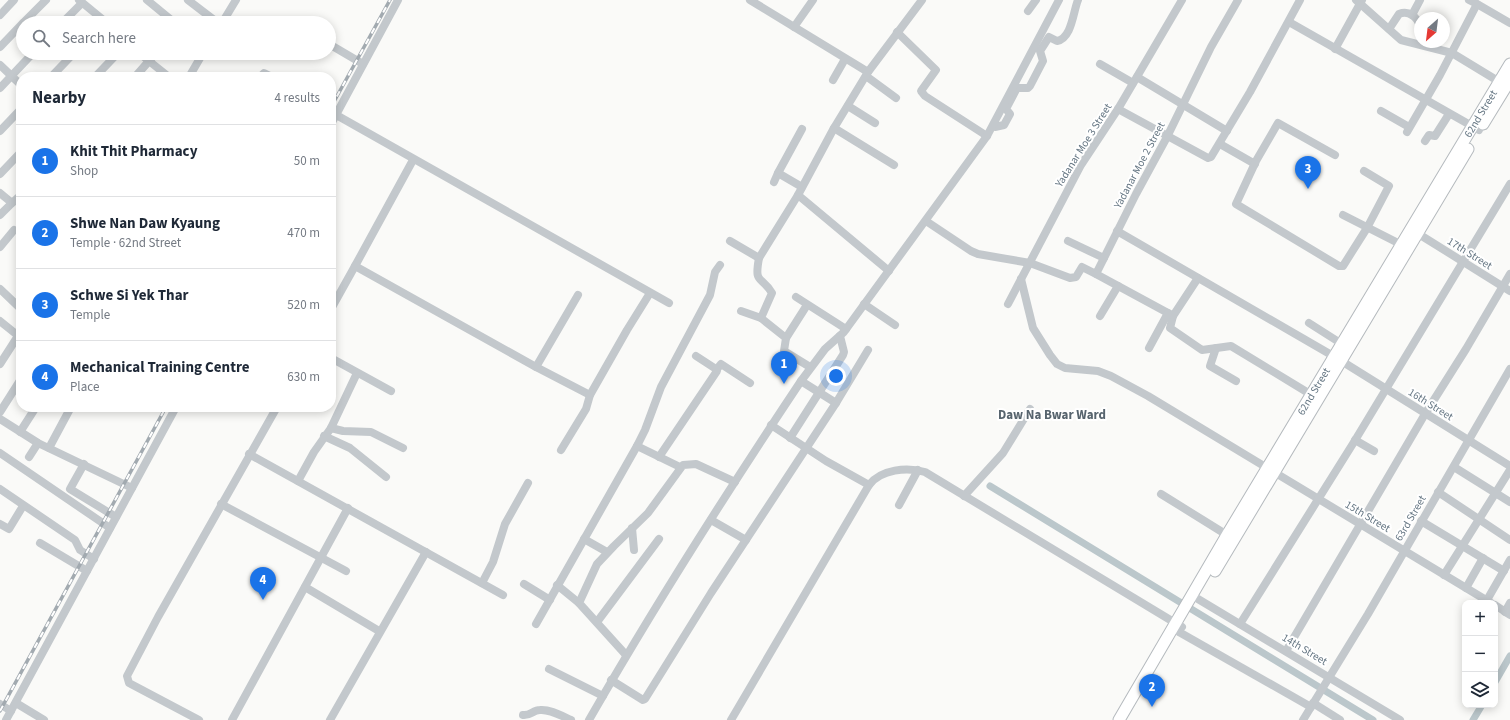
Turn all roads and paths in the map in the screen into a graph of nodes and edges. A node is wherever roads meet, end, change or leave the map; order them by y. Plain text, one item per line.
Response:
1 (14, 0) edge
2 (46, 0) edge
3 (147, 0) edge
4 (188, 0) edge
5 (235, 0) edge
6 (398, 0) edge
7 (750, 0) edge
8 (813, 0) edge
9 (922, 0) edge
10 (1036, 0) edge
11 (1059, 0) edge
12 (1078, 0) edge
13 (1182, 0) edge
14 (1238, 0) edge
15 (1300, 0) edge
16 (1420, 0) edge
17 (80, 1) edge
18 (1360, 1) edge
19 (1473, 2) edge
20 (1028, 11) dead end
21 (0, 15) edge
22 (1412, 15) junction
23 (30, 16) edge
24 (68, 16) edge
25 (98, 16) edge
26 (166, 16) edge
27 (209, 16) edge
28 (226, 16) edge
29 (1414, 18) edge
30 (1288, 22) junction
31 (1510, 23) edge
32 (794, 27) junction
33 (1389, 29) junction
34 (16, 30) edge
35 (897, 32) junction
36 (1414, 41) edge
37 (0, 47) edge
38 (336, 48) edge
39 (1335, 48) junction
40 (1437, 48) edge
41 (1452, 53) junction
42 (846, 59) junction
43 (26, 60) edge
44 (67, 60) edge
45 (111, 60) edge
46 (199, 60) edge
47 (149, 62) joint
48 (363, 64) junction
49 (1100, 64) dead end
50 (1510, 64) edge
51 (0, 65) edge
52 (56, 72) edge
53 (100, 72) edge
54 (140, 72) edge
55 (162, 72) edge
56 (192, 72) edge
57 (867, 74) junction
58 (11, 76) junction
59 (16, 80) edge
60 (833, 80) dead end
61 (1135, 80) junction
62 (1507, 84) edge
63 (0, 88) edge
64 (896, 98) dead end
65 (1426, 100) junction
66 (1183, 104) junction
67 (848, 106) junction
68 (1118, 109) junction
69 (336, 111) edge
70 (1381, 111) dead end
71 (16, 113) edge
72 (1449, 114) junction
73 (336, 115) edge
74 (876, 123) dead end
75 (993, 126) junction
76 (834, 128) junction
77 (802, 129) dead end
78 (1476, 129) junction
79 (0, 131) edge
80 (1227, 131) junction
81 (987, 136) junction
82 (1167, 137) junction
83 (1425, 141) dead end
84 (1220, 144) junction
85 (1335, 155) dead end
86 (16, 157) edge
87 (413, 160) junction
88 (1255, 164) junction
89 (894, 165) dead end
90 (1364, 171) dead end
91 (778, 173) junction
92 (0, 174) edge
93 (774, 182) dead end
94 (1510, 184) edge
95 (802, 187) junction
96 (0, 193) edge
97 (798, 195) junction
98 (16, 199) edge
99 (12, 203) junction
100 (0, 215) edge
101 (1343, 215) dead end
102 (926, 221) junction
103 (1367, 228) junction
104 (14, 230) dead end
105 (1118, 231) junction
106 (1417, 233) junction
107 (730, 241) dead end
108 (1068, 241) dead end
109 (0, 247) edge
110 (1405, 247) junction
111 (759, 258) junction
112 (1104, 258) junction
113 (1463, 262) junction
114 (1030, 263) junction
115 (720, 265) dead end
116 (355, 266) junction
117 (889, 271) junction
118 (1096, 274) junction
119 (1510, 274) edge
120 (1021, 278) junction
121 (1198, 278) junction
122 (1118, 286) junction
123 (1503, 287) junction
124 (0, 289) edge
125 (1510, 291) edge
126 (650, 292) junction
127 (578, 295) dead end
128 (796, 297) dead end
129 (336, 301) edge
130 (669, 303) dead end
131 (16, 304) edge
132 (864, 304) junction
133 (1008, 304) dead end
134 (807, 305) junction
135 (741, 312) dead end
136 (1171, 315) junction
137 (1100, 316) dead end
138 (761, 318) junction
139 (0, 322) edge
140 (1310, 323) dead end
141 (895, 325) dead end
142 (843, 333) junction
143 (16, 334) edge
144 (786, 338) junction
145 (16, 342) edge
146 (1342, 344) junction
147 (1149, 348) dead end
148 (1216, 348) junction
149 (868, 350) dead end
150 (696, 356) dead end
151 (1338, 359) junction
152 (336, 361) edge
153 (0, 364) edge
154 (536, 367) junction
155 (810, 367) junction
156 (717, 369) junction
157 (1510, 369) edge
158 (357, 373) junction
159 (801, 381) junction
160 (1236, 381) dead end
161 (750, 383) dead end
162 (16, 387) edge
163 (1385, 388) junction
164 (390, 391) dead end
165 (819, 392) junction
166 (590, 395) junction
167 (1315, 397) junction
168 (836, 403) junction
169 (1030, 409) dead end
170 (0, 412) edge
171 (33, 412) edge
172 (68, 412) edge
173 (173, 412) edge
174 (274, 412) edge
175 (1425, 414) junction
176 (0, 419) edge
177 (771, 425) junction
178 (331, 428) junction
179 (20, 432) junction
180 (324, 436) junction
181 (790, 438) junction
182 (1355, 440) junction
183 (1470, 440) junction
184 (38, 443) junction
185 (637, 446) junction
186 (49, 448) junction
187 (403, 448) dead end
188 (805, 448) junction
189 (561, 450) dead end
190 (1374, 452) dead end
191 (0, 453) edge
192 (249, 454) junction
193 (29, 456) dead end
194 (659, 457) junction
195 (84, 464) junction
196 (1454, 466) junction
197 (1510, 466) edge
198 (680, 467) junction
199 (918, 470) junction
200 (1271, 470) junction
201 (1510, 470) edge
202 (386, 477) dead end
203 (298, 481) junction
204 (735, 482) junction
205 (528, 483) dead end
206 (869, 485) junction
207 (132, 488) junction
208 (0, 489) edge
209 (70, 489) junction
210 (1438, 492) junction
211 (1496, 493) junction
212 (1161, 494) dead end
213 (964, 496) junction
214 (65, 497) junction
215 (1318, 498) junction
216 (1510, 502) edge
217 (221, 504) junction
218 (899, 505) dead end
219 (23, 506) junction
220 (348, 508) junction
221 (116, 517) junction
222 (711, 520) junction
223 (1480, 520) junction
224 (1421, 521) junction
225 (0, 524) edge
226 (1359, 525) junction
227 (110, 528) junction
228 (632, 528) junction
229 (1227, 535) junction
230 (659, 538) dead end
231 (584, 539) junction
232 (746, 540) junction
233 (1510, 540) edge
234 (40, 543) dead end
235 (1462, 545) junction
236 (634, 550) dead end
237 (1404, 550) junction
238 (426, 552) junction
239 (607, 552) junction
240 (321, 558) junction
241 (1483, 558) junction
242 (94, 559) junction
243 (1510, 560) edge
244 (1504, 570) junction
245 (87, 571) junction
246 (346, 571) dead end
247 (1444, 575) junction
248 (482, 583) junction
249 (524, 584) dead end
250 (557, 585) junction
251 (305, 587) junction
252 (1466, 588) junction
253 (503, 595) dead end
254 (550, 600) junction
255 (1194, 600) junction
256 (1486, 600) edge
257 (1490, 600) edge
258 (579, 603) junction
259 (1510, 603) edge
260 (1498, 608) edge
261 (1508, 613) edge
262 (597, 622) junction
263 (536, 624) dead end
264 (1180, 624) junction
265 (1240, 624) junction
266 (379, 632) junction
267 (1286, 651) junction
268 (626, 655) junction
269 (549, 669) dead end
270 (1329, 679) junction
271 (611, 680) junction
272 (603, 696) junction
273 (16, 702) junction
274 (0, 704) edge
275 (1312, 705) junction
276 (11, 711) junction
277 (523, 715) dead end
278 (6, 720) edge
279 (44, 720) edge
280 (199, 720) edge
281 (232, 720) edge
282 (330, 720) edge
283 (570, 720) edge
284 (589, 720) edge
285 (731, 720) edge
286 (1119, 720) edge
287 (1127, 720) edge
288 (1303, 720) edge
289 (1340, 720) edge
290 (1400, 720) edge

1 - 21 street
2 - 23 street
3 - 26 street
4 - 27 street
5 - 28 street
6 - 48 street
7 - 32 street
8 - 32 street
9 - 35 street
10 - 20 street
11 - 75 street
12 - 75 street
13 - 61 street, Yadanar Moe 3 Street
14 - 66 street, Yadanar Moe 2 Street
15 - 30 street
16 - 22 street
17 - 24 street
17 - 25 street
18 - 33 street
18 - 39 street
19 - 31 street
19 - 41 street
22 - 29 street
22 - 33 street
30 - 39 street
30 - 80 street
32 - 42 street
33 - 36 street
34 - 37 street
35 - 57 street
35 - 81 street
38 - 48 street
39 - 65 street
40 - 41 street
41 - 62 street
41 - 65 street
42 - 57 street
42 - 60 street
43 - 58 street
44 - 52 street
45 - 53 street
46 - 56 street
47 - 54 street
47 - 55 street
48 - 69 street
49 - 61 street
50 - 62 main road, 62nd Street
51 - 58 street
57 - 64 street
57 - 67 street
58 - 59 street
58 - 63 street
61 - 66 street
61 - 68 street, Yadanar Moe 3 Street
62 - 78 main road, 62nd Street
65 - 70 street
65 - 72 street
66 - 80 street
66 - 82 street, Yadanar Moe 2 Street
67 - 74 street
67 - 76 street
68 - 82 street
68 - 114 street, Yadanar Moe 3 Street
71 - 79 street
72 - 78 street
72 - 83 street
73 - 87 street
75 - 81 street
76 - 89 street
76 - 95 street
77 - 91 street
78 - 106 main road, 62nd Street
78 - 110 main road, 62nd Street
80 - 84 street
81 - 102 street
82 - 84 street
82 - 105 street, Yadanar Moe 2 Street
84 - 88 street
85 - 88 street
86 - 92 street
87 - 116 street
87 - 126 street
88 - 103 street
90 - 103 street
91 - 93 street
91 - 95 street
94 - 113 street
95 - 97 street
96 - 99 street
97 - 111 street
97 - 117 street
98 - 99 street
99 - 100 street
101 - 103 street
102 - 114 street
102 - 117 street
103 - 110 street
104 - 109 street
105 - 112 street, Yadanar Moe 2 Street
105 - 121 street, 16th Street
106 - 110 main road, 62nd Street
106 - 113 street, 17th Street
107 - 111 street
108 - 112 street
110 - 146 main road, 62nd Street
110 - 151 main road, 62nd Street
111 - 138 street
112 - 118 street, Yadanar Moe 2 Street
113 - 123 street, 17th Street
113 - 163 street
114 - 118 street
114 - 120 street, Yadanar Moe 3 Street
115 - 185 street
116 - 129 street
116 - 154 street
117 - 132 street
118 - 122 street
119 - 123 street
120 - 133 street, Yadanar Moe 3 Street
120 - 200 street
121 - 136 street
121 - 151 street, 16th Street
122 - 136 street
122 - 137 street
123 - 125 street, 17th Street
123 - 175 street
124 - 131 street
126 - 130 street
126 - 166 street
127 - 154 street
128 - 134 street
132 - 141 street
132 - 142 street
134 - 142 street
134 - 144 street
135 - 138 street
136 - 147 street
136 - 148 street
138 - 144 street
139 - 143 street
140 - 146 street
142 - 155 street
142 - 165 street
144 - 155 street
145 - 153 street
146 - 151 main road, 62nd Street
148 - 160 street
148 - 167 street
149 - 168 street
150 - 156 street
151 - 163 street, 16th Street
151 - 167 main road, 62nd Street
152 - 158 street
154 - 166 street
155 - 159 street
156 - 161 street
156 - 194 street
157 - 183 street, 63rd Street
158 - 164 street
158 - 178 street
159 - 165 street
159 - 177 street
162 - 170 street
163 - 175 street, 16th Street
163 - 182 street
165 - 168 street
165 - 181 street
166 - 189 street
167 - 200 main road, 62nd Street
168 - 188 street
169 - 213 street
171 - 179 street
172 - 186 street
173 - 207 street
174 - 192 street
175 - 183 street, 16th Street
175 - 226 street
176 - 179 street
177 - 181 street
177 - 204 street
178 - 180 street
178 - 187 street
179 - 184 street
180 - 202 street
180 - 203 street
181 - 188 street
182 - 190 street
182 - 215 street
183 - 196 street, 63rd Street
183 - 197 street, 16th Street
184 - 186 street
184 - 193 street
185 - 194 street
185 - 231 street
186 - 195 street
188 - 206 street
188 - 232 street
191 - 214 street
192 - 203 street
192 - 217 street
194 - 198 street
195 - 207 street
195 - 209 street
196 - 210 street, 63rd Street
196 - 211 street
198 - 204 street
198 - 228 street
199 - 206 street
199 - 213 street
199 - 218 street
200 - 215 street, 15th Street
200 - 229 main road, 62nd Street
200 - 255 main road, 62nd Street
201 - 211 street
203 - 220 street
204 - 222 street
205 - 248 street
206 - 285 street
207 - 221 street
208 - 219 street
209 - 214 street
209 - 221 street
210 - 223 street
210 - 224 street, 63rd Street
211 - 216 street
211 - 223 street
212 - 229 street
213 - 264 street
214 - 227 street
215 - 226 street, 15th Street
215 - 265 street
217 - 240 street
217 - 280 street
219 - 225 street
219 - 242 street
220 - 238 street
220 - 240 street
221 - 227 street
222 - 232 street
222 - 268 street
223 - 233 street
223 - 235 street
224 - 235 street
224 - 237 street, 63rd Street
226 - 237 street, 15th Street
226 - 267 street
227 - 242 street
228 - 236 street
228 - 239 street
229 - 255 main road, 62nd Street
230 - 262 street
231 - 239 street
231 - 250 street
232 - 271 street
234 - 245 street
235 - 241 street
235 - 247 street
237 - 247 street, 15th Street
237 - 270 street, 63rd Street
238 - 248 street
238 - 266 street
239 - 258 street
240 - 246 street
240 - 251 street
241 - 244 street
241 - 252 street
242 - 245 street
243 - 244 street
244 - 257 street
245 - 273 street
247 - 252 street, 15th Street
248 - 253 street
249 - 254 street
250 - 254 street
250 - 258 street
251 - 266 street
251 - 281 street
252 - 256 street, 15th Street
254 - 263 street
255 - 264 main road, 62nd Street
255 - 265 street, 14th Street
258 - 262 street
259 - 261 street
260 - 261 street
262 - 268 street
264 - 275 street
264 - 286 main road, 62nd Street
264 - 287 main road, 62nd Street
265 - 267 street, 14th Street
266 - 282 street
267 - 270 street, 14th Street
268 - 271 street
269 - 272 street
270 - 275 street, 63rd Street
270 - 290 street, 14th Street
271 - 272 street
272 - 284 street
273 - 276 street
273 - 279 street
274 - 276 street
275 - 288 street, 63rd Street
275 - 289 street
276 - 278 street
277 - 283 street

